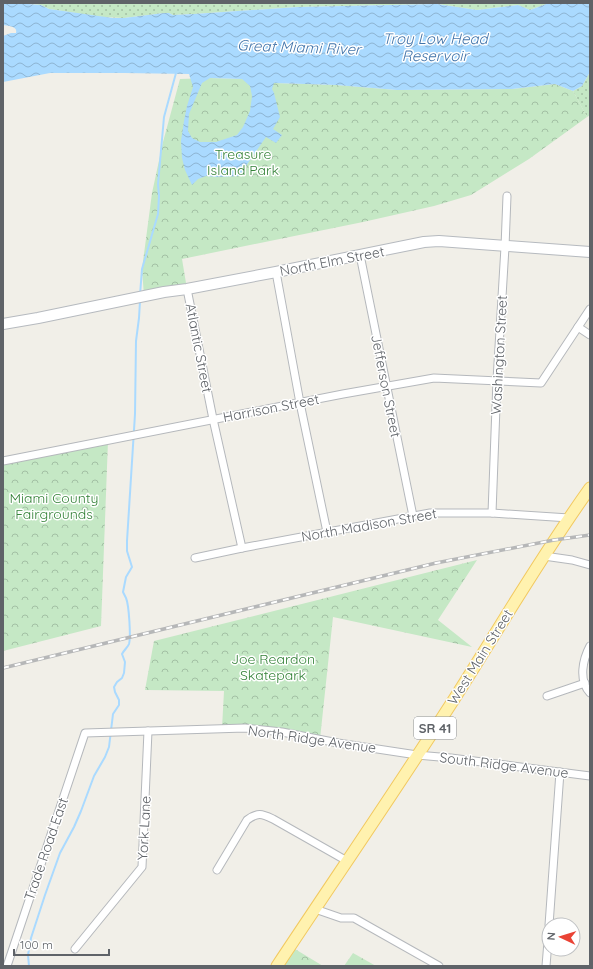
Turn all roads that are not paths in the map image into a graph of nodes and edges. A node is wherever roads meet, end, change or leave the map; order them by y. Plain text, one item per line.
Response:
1 (507, 196) dead end
2 (505, 246) junction
3 (590, 252) edge
4 (360, 255) junction
5 (276, 272) junction
6 (187, 289) junction
7 (590, 309) edge
8 (3, 324) edge
9 (578, 328) junction
10 (590, 335) edge
11 (497, 380) junction
12 (386, 386) junction
13 (300, 403) junction
14 (213, 419) junction
15 (3, 461) edge
16 (590, 488) edge
17 (492, 513) junction
18 (413, 516) junction
19 (569, 518) junction
20 (327, 532) junction
21 (242, 548) junction
22 (544, 556) junction
23 (195, 558) dead end
24 (590, 565) edge
25 (590, 646) edge
26 (585, 683) junction
27 (590, 693) edge
28 (547, 696) dead end
29 (148, 731) junction
30 (85, 732) joint
31 (417, 755) junction
32 (560, 772) junction
33 (590, 776) edge
34 (347, 861) junction
35 (217, 870) dead end
36 (315, 909) junction
37 (550, 917) edge
38 (75, 949) dead end
39 (7, 966) edge
40 (277, 966) edge
41 (439, 966) edge

1 - 2 street, Washington Street
2 - 3 main road, North Elm Street
2 - 4 main road, North Elm Street
2 - 11 street, Washington Street
4 - 5 main road, North Elm Street
4 - 12 street, Jefferson Street
5 - 6 main road, North Elm Street
5 - 13 street
6 - 8 main road, North Elm Street
6 - 14 street, Atlantic Street
7 - 9 street
9 - 10 street
9 - 11 street, Harrison Street
11 - 12 street, Harrison Street
11 - 17 street, Washington Street
12 - 13 street, Harrison Street
12 - 18 street, Jefferson Street
13 - 14 street, Harrison Street
13 - 20 street
14 - 15 street, Harrison Street
14 - 21 street, Atlantic Street
16 - 19 main road, West Main Street / SR 41
17 - 18 street, North Madison Street
17 - 19 street, North Madison Street
18 - 20 street, North Madison Street
19 - 22 main road, West Main Street / SR 41
20 - 21 street, North Madison Street
21 - 23 street, North Madison Street
22 - 24 street
22 - 31 main road, West Main Street / SR 41
25 - 26 street
26 - 27 street
26 - 28 street
29 - 30 street, North Ridge Avenue
29 - 31 street, North Ridge Avenue
29 - 38 street, York Lane
30 - 39 street, Trade Road East
31 - 32 street, South Ridge Avenue
31 - 34 main road, West Main Street / SR 41
32 - 33 street, South Ridge Avenue
32 - 37 street
34 - 35 street
34 - 36 main road, West Main Street / SR 41
36 - 40 main road, West Main Street / SR 41
36 - 41 street

